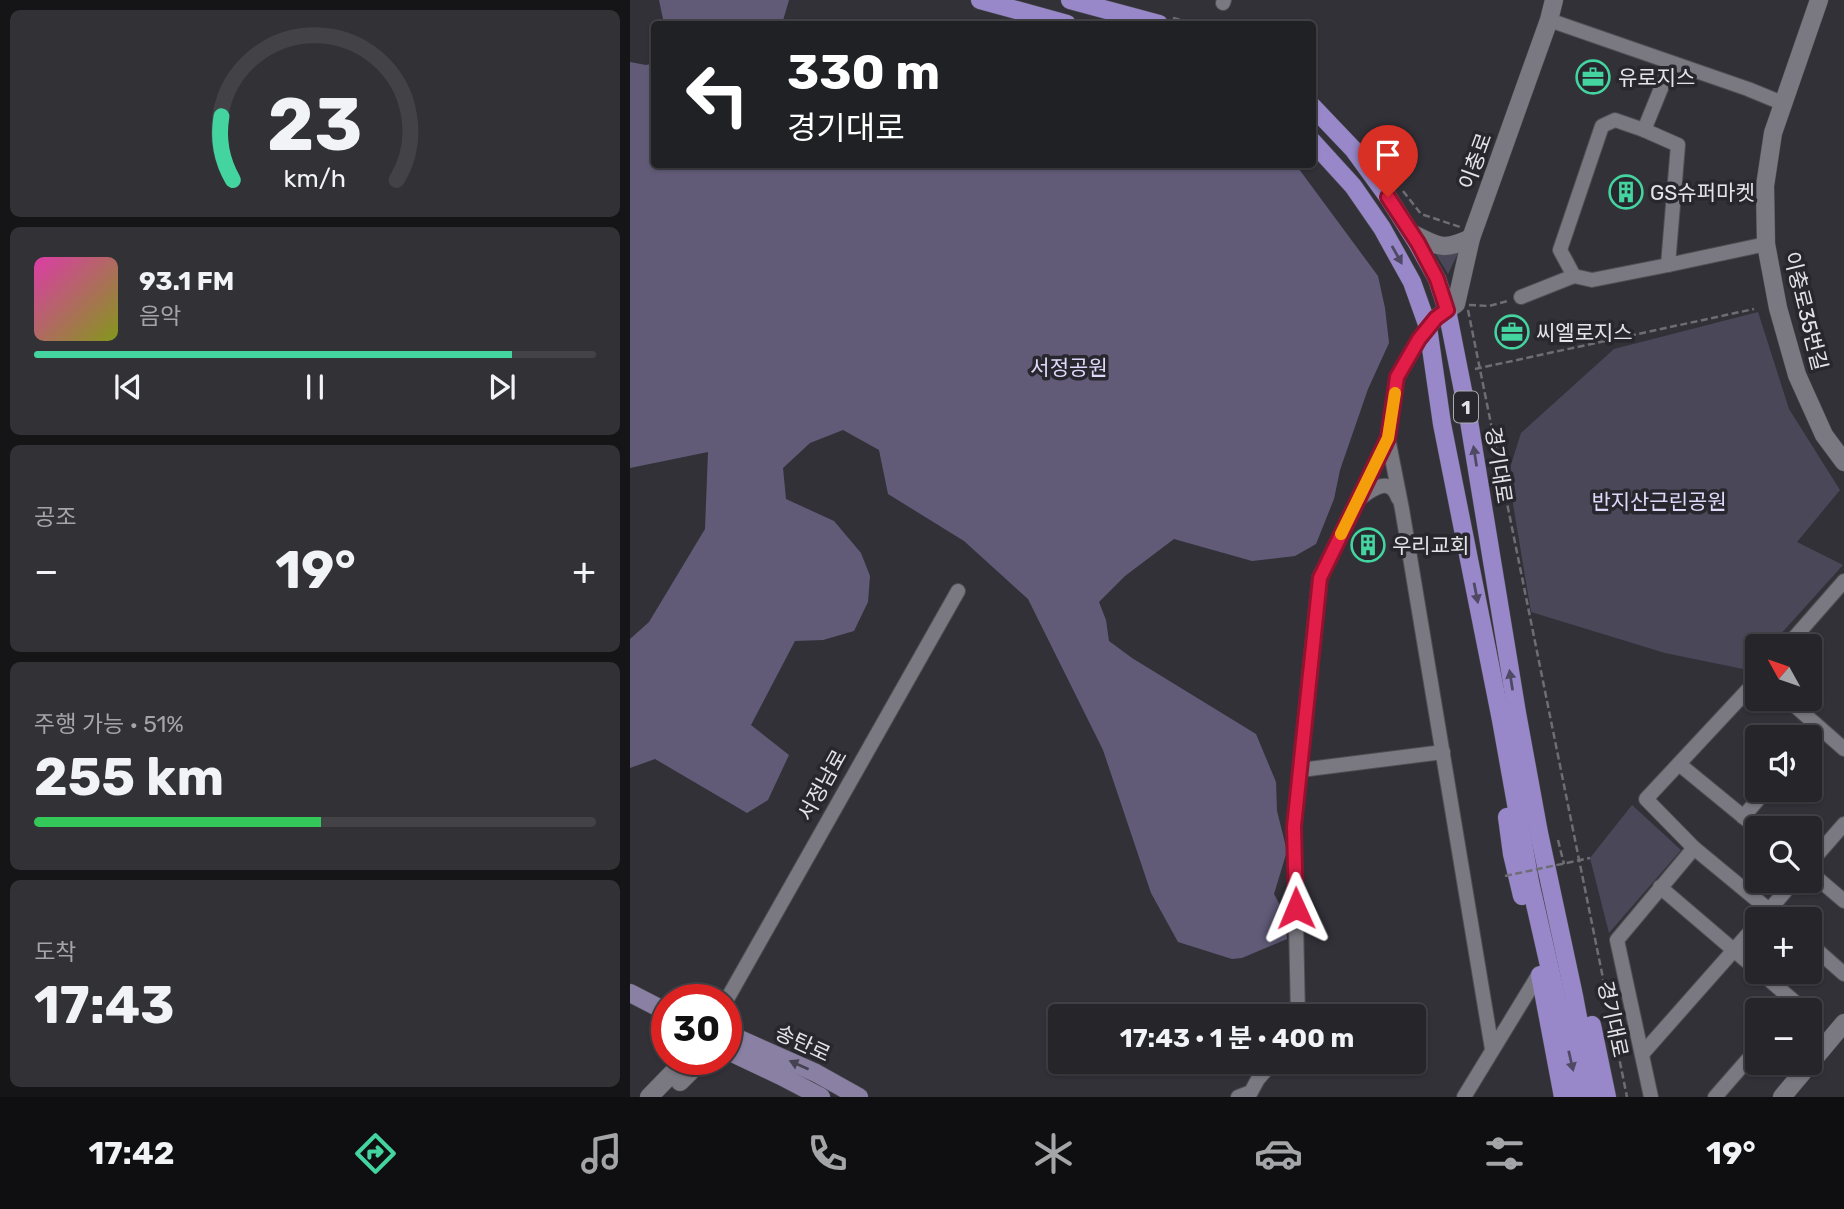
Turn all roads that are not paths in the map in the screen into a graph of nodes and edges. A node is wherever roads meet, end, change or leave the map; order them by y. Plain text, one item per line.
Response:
1 (980, 0) edge
2 (1070, 0) edge
3 (1554, 0) edge
4 (1819, 0) edge
5 (1549, 20) junction
6 (1057, 21) edge
7 (1148, 21) edge
8 (1671, 64) junction
9 (1782, 103) junction
10 (1316, 110) edge
11 (1644, 130) junction
12 (1316, 145) edge
13 (1411, 233) junction
14 (1472, 235) junction
15 (1766, 244) junction
16 (1668, 265) junction
17 (1574, 276) junction
18 (1521, 297) road end
19 (1447, 310) junction
20 (1428, 327) junction
21 (1388, 438) junction
22 (1844, 462) edge
23 (1358, 500) junction
24 (1402, 509) junction
25 (1844, 581) edge
26 (958, 591) dead end
27 (1798, 634) edge
28 (1745, 693) edge
29 (1796, 711) edge
30 (1808, 725) edge
31 (1822, 737) edge
32 (1844, 749) edge
33 (1515, 751) junction
34 (1443, 752) junction
35 (1679, 764) junction
36 (1301, 770) junction
37 (1756, 802) edge
38 (1744, 817) joint
39 (1844, 824) edge
40 (1694, 848) junction
41 (1822, 849) edge
42 (1822, 882) edge
43 (1660, 887) junction
44 (1844, 901) edge
45 (1760, 907) edge
46 (1745, 938) edge
47 (1734, 950) junction
48 (1822, 955) edge
49 (1745, 960) edge
50 (1539, 974) junction
51 (1844, 974) edge
52 (736, 984) edge
53 (1773, 984) edge
54 (630, 993) edge
55 (1790, 998) edge
56 (651, 1004) edge
57 (1298, 1004) edge
58 (1844, 1023) edge
59 (742, 1040) edge
60 (1492, 1049) junction
61 (1643, 1053) junction
62 (742, 1058) edge
63 (1745, 1063) edge
64 (1262, 1074) edge
65 (671, 1075) edge
66 (687, 1075) edge
67 (1246, 1095) edge
68 (649, 1097) edge
69 (666, 1097) edge
70 (821, 1097) edge
71 (859, 1097) edge
72 (1464, 1097) edge
73 (1563, 1097) edge
74 (1579, 1097) edge
75 (1593, 1097) edge
76 (1607, 1097) edge
77 (1651, 1097) edge
78 (1715, 1097) edge
79 (1782, 1097) edge

1 - 6 main road
2 - 7 main road
3 - 5 street, 이충로
4 - 9 street, 이충로35번길
5 - 8 street
5 - 14 street, 이충로
8 - 9 street
8 - 11 street
9 - 15 street, 이충로35번길
10 - 13 main road, 경기대로 / 1
11 - 16 street
11 - 17 street
12 -> 20 main road, 경기대로 / 1
13 - 14 street
13 - 19 main road, 경기대로 / 1
14 - 19 street, 이충로
15 - 16 street, 이충로35번길
15 - 22 street, 이충로35번길
16 - 17 street, 이충로35번길
17 - 18 street
19 - 20 street, 이충로
33 -> 19 main road, 경기대로 / 1
20 - 21 street
20 -> 33 main road, 경기대로 / 1
21 - 23 street
21 - 24 street
23 - 24 street
23 - 36 street
24 - 34 street
25 - 27 street
26 - 52 street, 서정남로
28 - 35 street
29 - 30 street
31 - 32 street
33 - 50 main road, 경기대로 / 1
33 -> 74 main road, 경기대로 / 1
33 - 75 main road, 경기대로 / 1
33 - 76 main road, 경기대로 / 1
34 - 36 street
34 - 60 street
35 - 38 street
35 - 40 street
36 - 57 street
37 - 38 street
39 - 41 street
40 - 43 street
40 - 45 street
42 - 44 street
43 - 47 street
43 - 61 street
46 - 47 street
47 - 49 street
47 - 61 street
48 - 51 street
50 - 60 street
50 - 73 main road, 경기대로 / 1
53 - 55 street
54 - 56 main road
58 - 79 street
71 -> 59 main road, 송탄로
60 - 72 street
61 - 77 street
62 - 70 main road, 송탄로
63 - 78 street
64 - 67 street
65 - 68 street
66 - 69 street

